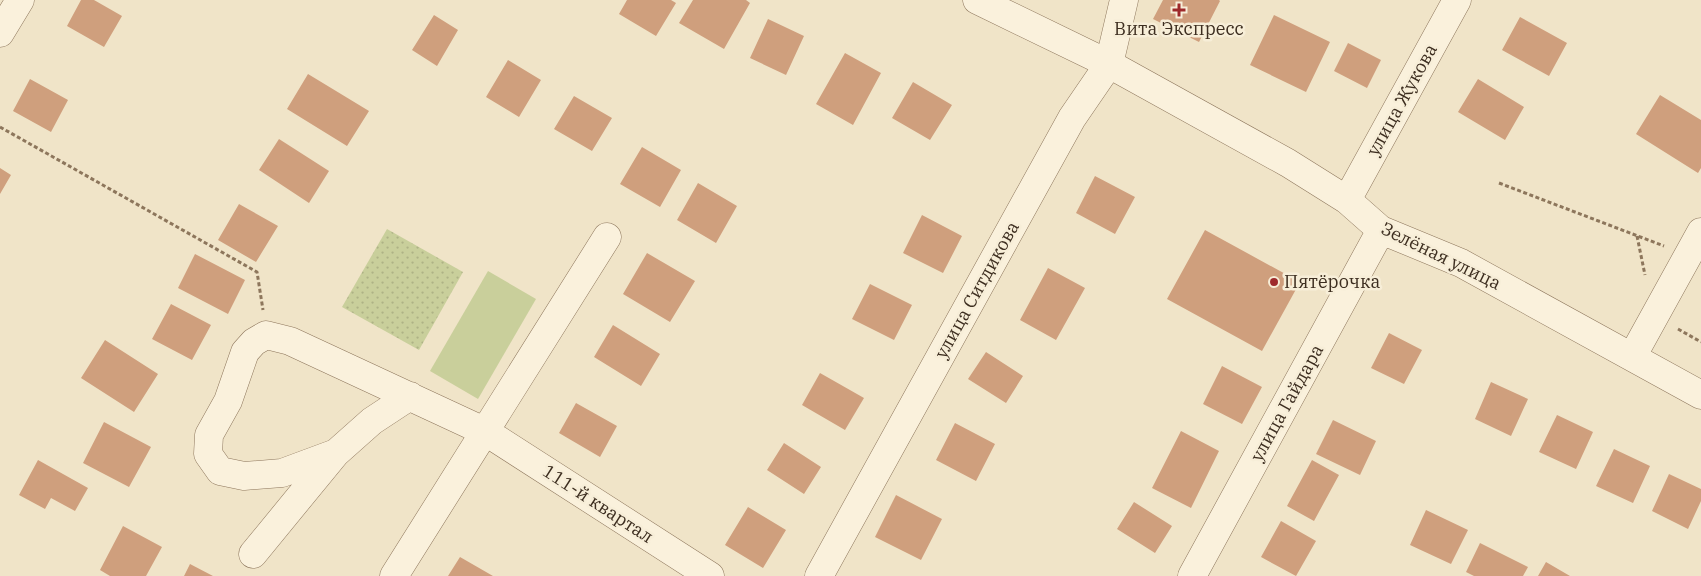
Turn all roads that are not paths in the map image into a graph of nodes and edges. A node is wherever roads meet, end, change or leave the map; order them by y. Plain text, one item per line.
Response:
1 (20, 0) edge
2 (977, 0) edge
3 (1124, 0) edge
4 (1457, 0) edge
5 (0, 33) edge
6 (1109, 64) junction
7 (1347, 200) junction
8 (1381, 230) junction
9 (1701, 232) edge
10 (607, 237) dead end
11 (1632, 357) junction
12 (1701, 395) edge
13 (410, 396) junction
14 (486, 432) junction
15 (336, 453) junction
16 (252, 554) dead end
17 (394, 576) edge
18 (710, 576) edge
19 (819, 576) edge
20 (1192, 576) edge

1 - 5 street
2 - 6 street, Зелёная улица
3 - 6 street, улица Ситдикова
4 - 7 street, улица Жукова
6 - 7 street, Зелёная улица
6 - 19 street, улица Ситдикова
7 - 8 street, Зелёная улица
8 - 11 street, Зелёная улица
8 - 20 street, улица Гайдара
9 - 11 street
10 - 14 street
11 - 12 street, Зелёная улица
13 - 14 street, 111-й квартал
13 - 15 street
13 - 15 street, 111-й квартал
14 - 17 street
14 - 18 street, 111-й квартал
15 - 16 street

